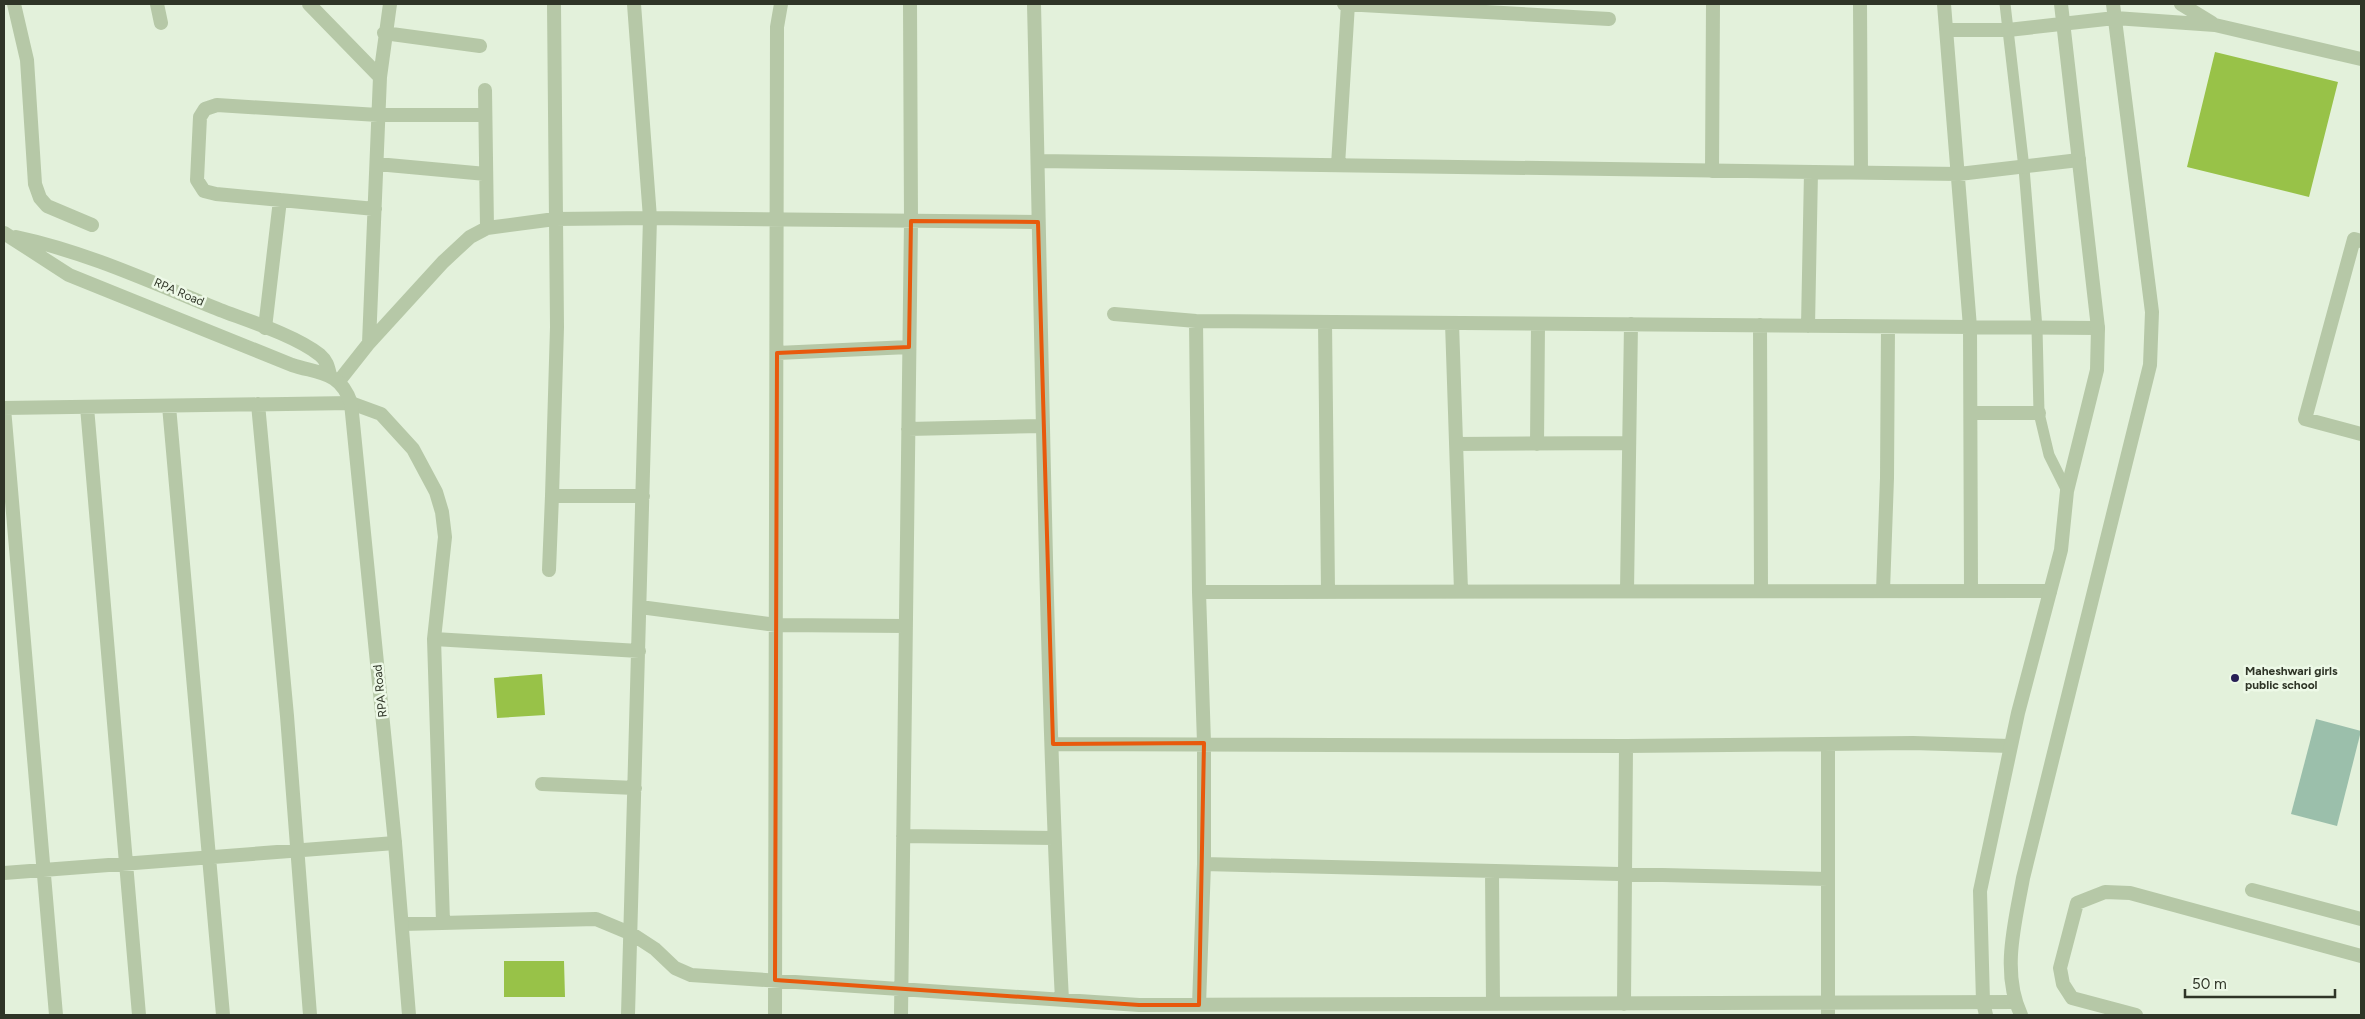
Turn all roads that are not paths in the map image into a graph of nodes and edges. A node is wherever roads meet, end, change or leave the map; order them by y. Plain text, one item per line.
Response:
1 (14, 4) edge
2 (157, 4) edge
3 (310, 4) edge
4 (390, 4) edge
5 (554, 4) edge
6 (634, 4) edge
7 (781, 4) edge
8 (910, 4) edge
9 (1034, 4) edge
10 (1344, 4) edge
11 (1348, 4) edge
12 (1713, 4) edge
13 (1860, 4) edge
14 (1944, 4) edge
15 (2005, 4) edge
16 (2061, 4) edge
17 (2113, 4) edge
18 (2181, 4) edge
19 (2115, 18) junction
20 (1609, 19) dead end
21 (161, 23) dead end
22 (2063, 24) junction
23 (2215, 25) junction
24 (1946, 30) junction
25 (2008, 30) junction
26 (384, 34) junction
27 (480, 46) dead end
28 (2361, 59) edge
29 (380, 77) junction
30 (485, 90) dead end
31 (378, 115) junction
32 (485, 115) junction
33 (2079, 160) junction
34 (1038, 161) junction
35 (377, 164) junction
36 (1338, 165) junction
37 (2024, 168) junction
38 (1712, 171) junction
39 (1811, 172) junction
40 (1860, 173) junction
41 (486, 174) junction
42 (1960, 174) junction
43 (280, 200) junction
44 (375, 209) junction
45 (650, 218) junction
46 (555, 219) junction
47 (777, 220) junction
48 (911, 221) junction
49 (1038, 222) junction
50 (92, 225) dead end
51 (487, 228) junction
52 (7, 234) edge
53 (2361, 241) edge
54 (1114, 314) dead end
55 (1196, 320) junction
56 (1325, 322) junction
57 (1452, 323) junction
58 (1538, 324) junction
59 (1631, 324) junction
60 (1760, 326) junction
61 (1808, 326) junction
62 (1888, 327) junction
63 (1970, 327) junction
64 (265, 328) junction
65 (2037, 328) junction
66 (2098, 328) junction
67 (369, 343) junction
68 (909, 346) junction
69 (777, 353) junction
70 (334, 378) junction
71 (351, 403) junction
72 (258, 404) junction
73 (169, 406) junction
74 (87, 407) junction
75 (1971, 413) junction
76 (2039, 413) junction
77 (1042, 426) junction
78 (908, 429) junction
79 (2361, 434) edge
80 (1629, 443) junction
81 (1456, 444) junction
82 (1537, 444) junction
83 (2066, 491) junction
84 (552, 496) junction
85 (643, 496) junction
86 (549, 570) dead end
87 (1328, 591) junction
88 (1461, 591) junction
89 (1627, 591) junction
90 (1761, 591) junction
91 (1883, 591) junction
92 (1971, 591) junction
93 (2050, 591) junction
94 (1199, 592) junction
95 (640, 608) junction
96 (776, 625) junction
97 (906, 626) junction
98 (434, 639) junction
99 (639, 651) junction
100 (1204, 743) junction
101 (1052, 744) junction
102 (1828, 744) junction
103 (1626, 746) junction
104 (2010, 746) junction
105 (542, 784) dead end
106 (635, 788) junction
107 (904, 836) junction
108 (1054, 838) junction
109 (395, 843) junction
110 (298, 850) junction
111 (209, 857) junction
112 (126, 864) junction
113 (1204, 864) junction
114 (44, 870) junction
115 (1492, 871) junction
116 (4, 874) edge
117 (1626, 874) junction
118 (1828, 879) junction
119 (2252, 890) dead end
120 (2361, 919) edge
121 (443, 922) junction
122 (403, 924) junction
123 (632, 934) junction
124 (2361, 956) edge
125 (775, 980) junction
126 (901, 989) junction
127 (1062, 1000) junction
128 (1493, 1004) junction
129 (1624, 1004) junction
130 (1199, 1005) junction
131 (1686, 1009) edge
132 (1828, 1009) edge
133 (1985, 1009) edge
134 (2018, 1009) edge
135 (1138, 1010) edge
136 (1274, 1010) edge
137 (1419, 1010) edge
138 (1551, 1010) edge
139 (56, 1015) edge
140 (139, 1015) edge
141 (223, 1015) edge
142 (310, 1015) edge
143 (409, 1015) edge
144 (628, 1015) edge
145 (774, 1015) edge
146 (901, 1015) edge
147 (2136, 1015) edge

1 - 50 street
2 - 21 street
3 - 29 street
4 - 26 street
5 - 46 street
6 - 45 street
7 - 47 street
8 - 48 street
9 - 34 street
10 - 11 street
11 - 20 street
11 - 36 street
12 - 38 street
13 - 40 street
14 - 24 street
15 - 25 lane
16 - 22 street
17 - 19 street
18 - 23 street
19 - 22 street
19 - 23 street
19 - 134 street
22 - 25 street
22 - 33 street
23 - 28 street
24 - 25 street
24 - 42 street
25 - 37 lane
26 - 27 street
26 - 29 street
29 - 31 street
30 - 32 street
31 - 32 street
31 - 35 street
31 - 43 street
32 - 41 street
33 - 37 street
33 - 66 street
34 - 36 street
34 - 49 street
35 - 41 street
35 - 44 street
36 - 38 street
37 - 42 street
37 - 65 lane
38 - 39 street
39 - 40 street
39 - 61 street
40 - 42 street
41 - 51 street
42 - 63 street
43 - 44 street
43 - 64 street
44 - 67 street
45 - 46 street
45 - 47 street
45 - 85 street
46 - 51 street
46 - 84 street
47 - 48 street
47 - 69 street
48 - 49 street
48 - 68 street
49 - 77 street
51 - 67 street
52 - 64 street, RPA Road
52 - 70 street, RPA Road
53 - 79 street
54 - 55 street
55 - 56 street
55 - 94 street
56 - 57 street
56 - 87 street
57 - 58 street
57 - 81 street
58 - 59 street
58 - 82 street
59 - 60 street
59 - 80 street
60 - 61 street
60 - 90 street
61 - 62 street
62 - 63 street
62 - 91 street
63 - 65 street
63 - 75 street
64 - 70 street, RPA Road
65 - 66 street
65 - 76 lane
66 - 83 street
67 - 70 street
68 - 69 street
68 - 78 street
69 - 96 street
70 - 71 street, RPA Road
71 - 72 street
71 - 98 street
71 - 109 street, RPA Road
72 - 73 street
72 - 110 street
73 - 74 street
73 - 111 street
74 - 112 street
74 - 114 street
75 - 76 street
75 - 92 street
76 - 83 lane
77 - 78 street
77 - 101 street
78 - 97 street
80 - 82 street
80 - 89 street
81 - 82 street
81 - 88 street
83 - 93 street
84 - 85 street
84 - 86 street
85 - 95 street
87 - 88 street
87 - 94 street
88 - 89 street
89 - 90 street
90 - 91 street
91 - 92 street
92 - 93 street
93 - 104 street
94 - 100 street
95 - 96 street
95 - 99 street
96 - 97 street
96 - 125 street
97 - 107 street
98 - 99 street
98 - 121 street
99 - 106 street
100 - 101 street
100 - 103 street
100 - 113 street
101 - 108 street
102 - 103 street
102 - 104 street
102 - 118 street
103 - 117 street
104 - 133 street
105 - 106 street
106 - 123 street
107 - 108 street
107 - 126 street
108 - 127 street
109 - 110 street
109 - 122 street, RPA Road
110 - 111 street
110 - 142 street
111 - 112 street
111 - 141 street
112 - 114 street
112 - 140 street
113 - 115 street
113 - 130 street
114 - 116 street
114 - 139 street
115 - 117 street
115 - 128 street
117 - 118 street
117 - 129 street
118 - 132 street
119 - 120 street
121 - 122 street
121 - 123 street
122 - 143 street, RPA Road
123 - 125 street
123 - 144 street
124 - 147 street
125 - 126 street
125 - 145 street
126 - 127 street
126 - 146 street
127 - 135 street
128 - 137 street
128 - 138 street
129 - 131 street
129 - 138 street
130 - 135 street
130 - 136 street
131 - 132 street
132 - 133 street
133 - 134 street
136 - 137 street

